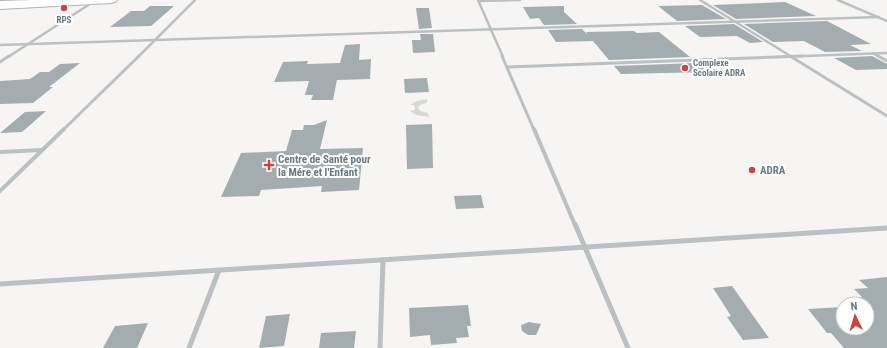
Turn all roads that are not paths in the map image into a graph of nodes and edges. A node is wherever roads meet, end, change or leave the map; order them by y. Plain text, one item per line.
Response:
1 (111, 0) edge
2 (195, 0) edge
3 (520, 0) edge
4 (700, 0) edge
5 (838, 0) edge
6 (95, 1) edge
7 (478, 1) edge
8 (8, 3) edge
9 (879, 17) junction
10 (887, 21) edge
11 (735, 22) junction
12 (491, 30) junction
13 (156, 40) junction
14 (28, 44) junction
15 (0, 45) edge
16 (887, 53) edge
17 (874, 54) junction
18 (791, 57) junction
19 (887, 61) edge
20 (0, 62) edge
21 (507, 67) junction
22 (887, 116) edge
23 (42, 150) junction
24 (0, 152) edge
25 (0, 191) edge
26 (886, 229) edge
27 (584, 247) junction
28 (383, 260) junction
29 (219, 270) junction
30 (0, 284) edge
31 (190, 348) edge
32 (380, 348) edge
33 (628, 348) edge

1 - 6 highway
2 - 13 street
3 - 7 street
4 - 11 street
5 - 9 street
6 - 8 highway
6 - 14 street
7 - 12 street
9 - 10 street
9 - 11 street
11 - 12 street
11 - 18 street
12 - 13 street
12 - 21 street
13 - 14 street
13 - 23 street
14 - 15 street
14 - 20 street
16 - 17 street
17 - 18 street
17 - 19 street
18 - 21 street
18 - 22 street
21 - 27 street
23 - 24 street
23 - 25 street
26 - 27 street
27 - 28 street
27 - 33 street
28 - 29 street
28 - 32 street
29 - 30 street
29 - 31 street

